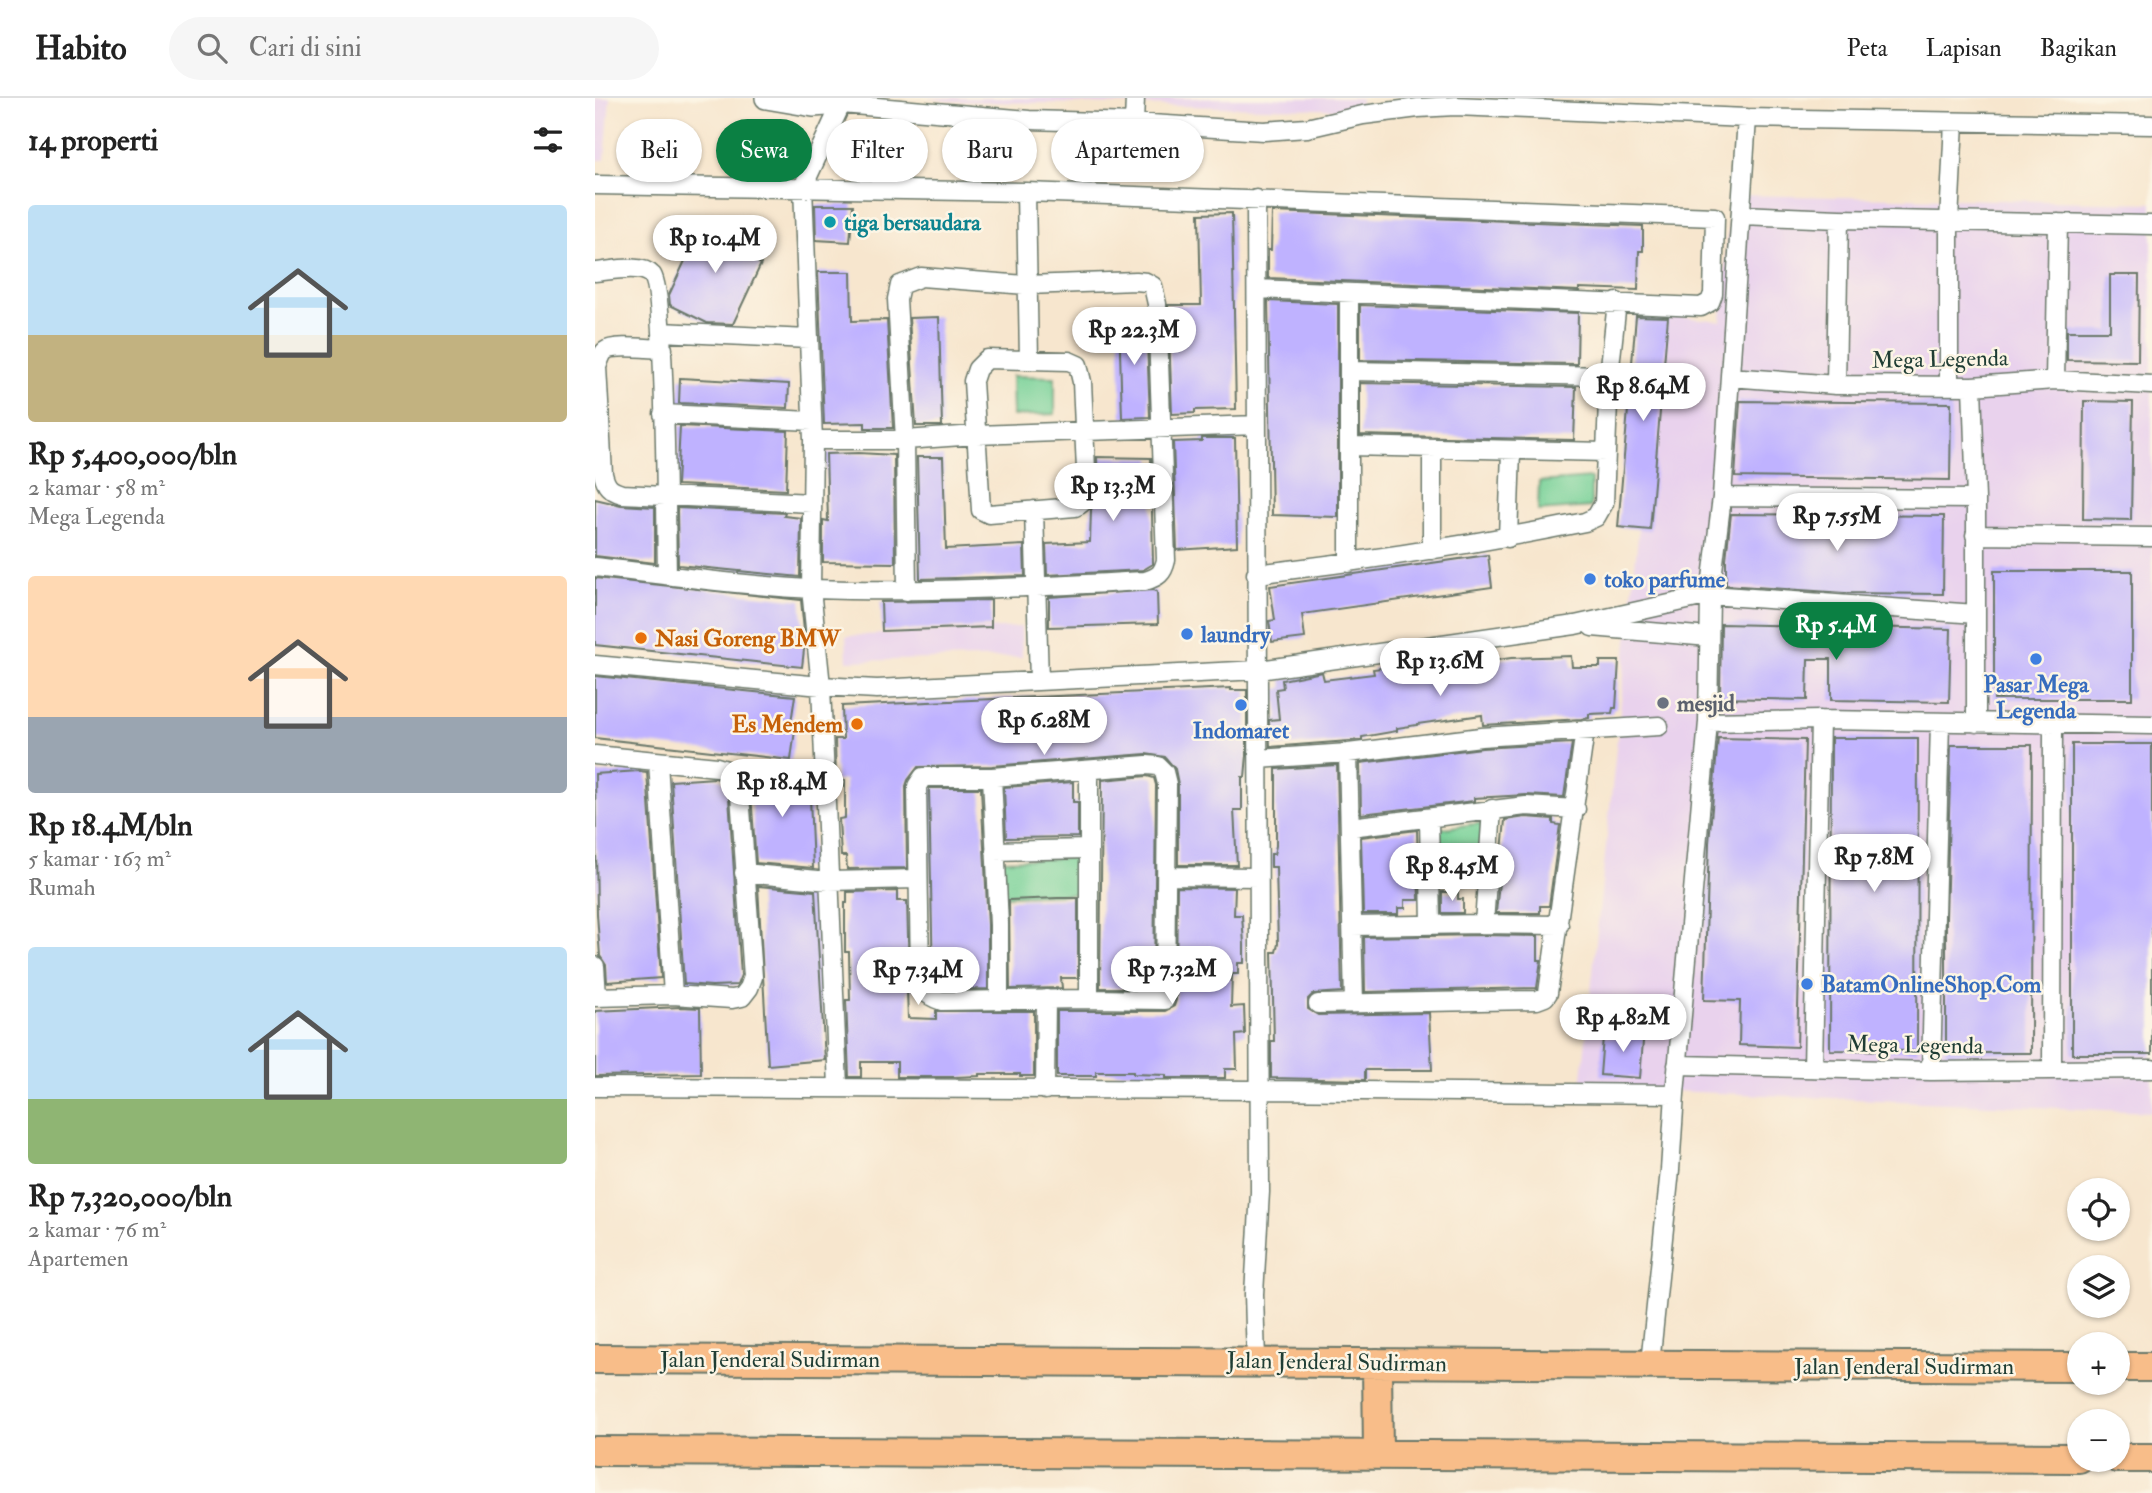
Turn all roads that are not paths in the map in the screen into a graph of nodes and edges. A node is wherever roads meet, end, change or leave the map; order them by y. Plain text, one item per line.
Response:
1 (766, 98) edge
2 (1135, 98) edge
3 (841, 100) edge
4 (1363, 107) edge
5 (1747, 118) junction
6 (1134, 119) edge
7 (1051, 121) edge
8 (1954, 122) junction
9 (2152, 125) edge
10 (1204, 127) edge
11 (595, 185) edge
12 (803, 187) junction
13 (1026, 192) junction
14 (1256, 199) junction
15 (1742, 215) junction
16 (1839, 219) junction
17 (1949, 221) junction
18 (2058, 223) junction
19 (2152, 225) edge
20 (595, 272) edge
21 (1027, 285) junction
22 (1257, 289) junction
23 (1349, 293) junction
24 (1617, 302) junction
25 (809, 339) junction
26 (662, 341) junction
27 (1029, 359) junction
28 (1349, 371) junction
29 (1609, 376) junction
30 (1730, 377) junction
31 (2055, 380) junction
32 (1949, 384) junction
33 (1836, 385) junction
34 (2152, 385) edge
35 (1972, 386) junction
36 (663, 414) junction
37 (812, 421) junction
38 (1257, 425) junction
39 (1160, 430) junction
40 (1084, 433) junction
41 (976, 435) junction
42 (813, 440) junction
43 (905, 440) junction
44 (1349, 446) junction
45 (1432, 448) junction
46 (1511, 451) junction
47 (1606, 452) junction
48 (665, 497) junction
49 (1722, 497) junction
50 (1976, 499) junction
51 (811, 503) junction
52 (1034, 510) junction
53 (1975, 535) junction
54 (2152, 537) edge
55 (1507, 538) junction
56 (1432, 550) junction
57 (1349, 562) junction
58 (595, 567) edge
59 (1256, 574) junction
60 (667, 575) junction
61 (1037, 586) junction
62 (811, 589) junction
63 (908, 591) junction
64 (1710, 595) junction
65 (1976, 614) junction
66 (1575, 625) junction
67 (1709, 637) junction
68 (595, 665) edge
69 (1259, 670) junction
70 (1039, 681) junction
71 (821, 686) junction
72 (1820, 720) junction
73 (1708, 722) junction
74 (1940, 722) junction
75 (1976, 723) junction
76 (2053, 724) junction
77 (2152, 725) edge
78 (1659, 726) dead end
79 (1585, 730) junction
80 (1348, 753) junction
81 (595, 755) edge
82 (1259, 759) junction
83 (659, 762) junction
84 (1089, 771) junction
85 (992, 777) junction
86 (1492, 809) junction
87 (1576, 809) junction
88 (1429, 819) junction
89 (1350, 827) junction
90 (1089, 849) junction
91 (995, 851) junction
92 (744, 873) junction
93 (1166, 876) junction
94 (1258, 877) junction
95 (918, 879) junction
96 (829, 881) junction
97 (1484, 924) junction
98 (1431, 925) junction
99 (1559, 925) junction
100 (1352, 926) junction
101 (595, 966) edge
102 (673, 995) junction
103 (596, 997) edge
104 (1046, 999) junction
105 (1089, 999) junction
106 (999, 1000) junction
107 (1354, 1003) junction
108 (1318, 1004) dead end
109 (1677, 1065) junction
110 (1813, 1068) junction
111 (2052, 1069) junction
112 (2152, 1069) edge
113 (1931, 1071) junction
114 (595, 1087) edge
115 (838, 1087) junction
116 (1045, 1090) junction
117 (1258, 1090) junction
118 (1675, 1094) junction
119 (595, 1359) edge
120 (1256, 1361) junction
121 (1377, 1363) junction
122 (1650, 1364) junction
123 (2067, 1367) edge
124 (2130, 1367) edge
125 (2152, 1367) edge
126 (595, 1451) edge
127 (1378, 1455) junction
128 (2067, 1458) edge
129 (2130, 1458) edge
130 (2152, 1458) edge

1 - 3 street
2 - 6 street
3 - 7 street
3 - 12 street
4 - 5 street
4 - 10 street
5 - 8 street
5 - 15 street
8 - 9 street
8 - 17 street
11 - 12 street
12 - 13 street
12 - 25 street
13 - 14 street
13 - 21 street
14 - 22 street
14 - 24 street
15 - 16 street
15 - 30 street
16 - 17 street
16 - 33 street
17 - 18 street
17 - 32 street
18 - 19 street
18 - 31 street
20 - 26 street
21 - 27 street
21 - 39 street
21 - 43 street
22 - 23 street
22 - 38 street
23 - 24 street
23 - 28 street
24 - 29 street
25 - 26 street
25 - 37 street
26 - 36 street
26 - 48 street
27 - 40 street
27 - 41 street
28 - 29 street
28 - 44 street
29 - 47 street
30 - 33 street, Mega Legenda
30 - 49 street
31 - 34 street, Mega Legenda
31 - 35 street, Mega Legenda
32 - 33 street, Mega Legenda
32 - 35 street, Mega Legenda
35 - 50 street
36 - 37 street
36 - 48 street
37 - 42 street
38 - 39 street
38 - 59 street
39 - 40 street
39 - 61 street
40 - 41 street
40 - 52 street
41 - 43 street
41 - 52 street
42 - 43 street
42 - 51 street
43 - 63 street
44 - 45 street
44 - 57 street
45 - 46 street
45 - 56 street
46 - 47 street
46 - 55 street
47 - 55 street
48 - 51 street
48 - 60 street
49 - 50 street
49 - 64 street
50 - 53 street
51 - 62 street
52 - 61 street
53 - 54 street
53 - 65 street
55 - 56 street
56 - 57 street
57 - 59 street
58 - 60 street
59 - 69 street
60 - 62 street
61 - 63 street
61 - 70 street
62 - 63 street
62 - 71 street
64 - 65 street
64 - 66 street
64 - 67 street
65 - 75 street
66 - 67 street
66 - 69 street
67 - 73 street
68 - 71 street
69 - 70 street
69 - 82 street
70 - 71 street
71 - 96 street
72 - 73 street
72 - 74 street
72 - 110 street
73 - 109 street
74 - 75 street
74 - 113 street
75 - 76 street
76 - 77 street
76 - 111 street
78 - 79 street
79 - 80 street
79 - 87 street
80 - 82 street
80 - 89 street
81 - 83 street
82 - 94 street
83 - 92 street
83 - 102 street
84 - 85 street
84 - 90 street
84 - 93 street
85 - 91 street
85 - 95 street
86 - 87 street
86 - 88 street
86 - 97 street
87 - 99 street
88 - 89 street
88 - 98 street
89 - 100 street
90 - 91 street
90 - 105 street
91 - 106 street
92 - 96 street
92 - 102 street
93 - 94 street
93 - 105 street
94 - 117 street
95 - 96 street
95 - 106 street
96 - 115 street
97 - 98 street
97 - 99 street
98 - 100 street
99 - 107 street
100 - 107 street
101 - 103 street
102 - 103 street
104 - 105 street
104 - 106 street
104 - 116 street
107 - 108 street
109 - 110 street, Mega Legenda
109 - 118 street
110 - 113 street, Mega Legenda
111 - 112 street, Mega Legenda
111 - 113 street, Mega Legenda
114 - 115 street
115 - 116 street
116 - 117 street
117 - 118 street
117 - 120 street
118 - 122 street
119 - 120 highway, Jalan Jenderal Sudirman
120 - 121 highway, Jalan Jenderal Sudirman
121 - 122 highway, Jalan Jenderal Sudirman
121 - 127 highway
122 - 123 highway, Jalan Jenderal Sudirman
124 - 125 highway
126 - 127 highway
127 - 128 highway
129 - 130 highway

